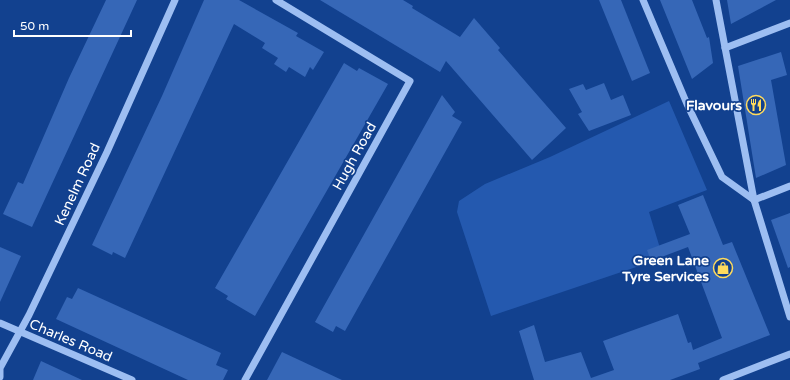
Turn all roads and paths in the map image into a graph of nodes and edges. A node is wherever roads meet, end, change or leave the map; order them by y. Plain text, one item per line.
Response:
1 (175, 0) edge
2 (276, 0) edge
3 (643, 0) edge
4 (716, 0) edge
5 (790, 23) edge
6 (725, 48) junction
7 (790, 186) edge
8 (754, 200) junction
9 (790, 318) edge
10 (0, 323) edge
11 (20, 332) junction
12 (790, 354) edge
13 (0, 377) edge
14 (132, 380) edge
15 (245, 380) edge
16 (723, 380) edge

1 - 11 street, Kenelm Road
2 - 15 street, Hugh Road
3 - 8 street
4 - 6 street
5 - 6 street
6 - 8 street
7 - 8 street
8 - 9 street
10 - 11 street, Charles Road
11 - 13 street, Kenelm Road
11 - 14 street, Charles Road
12 - 16 street

